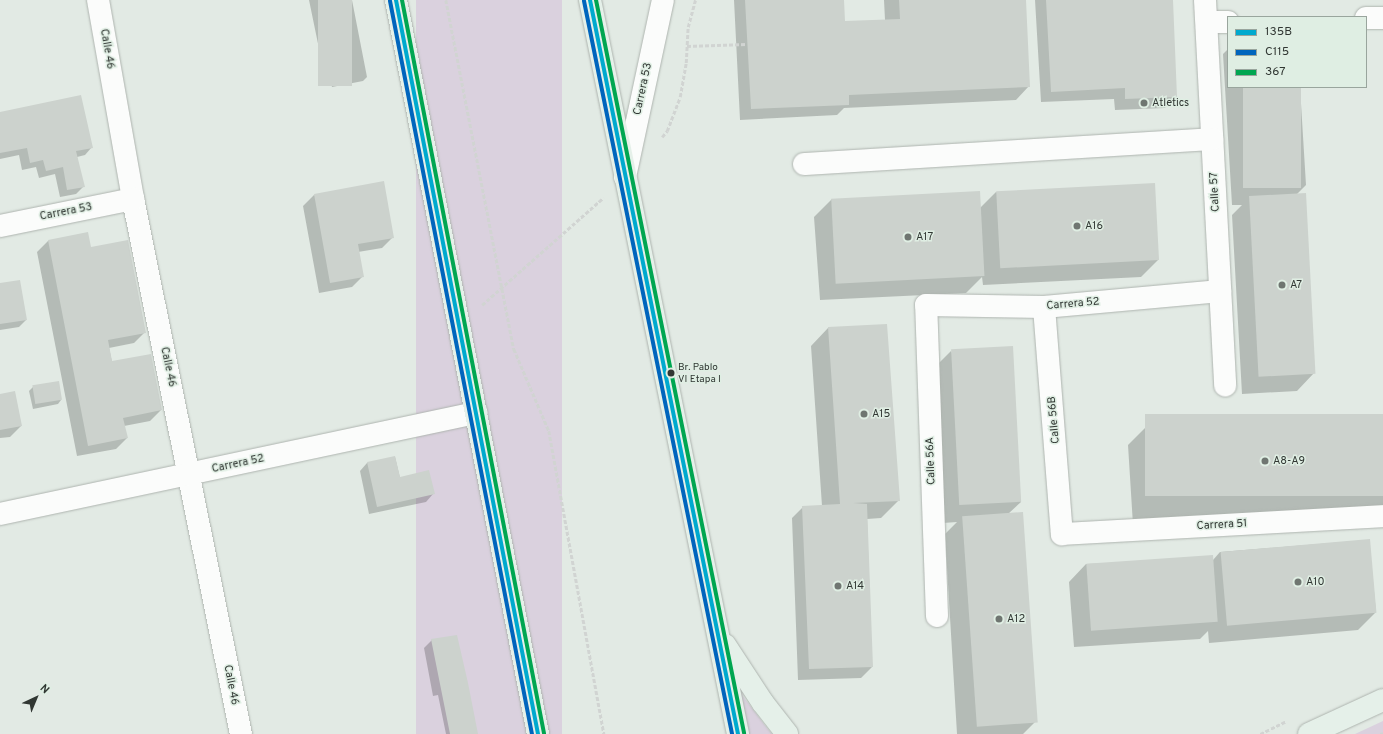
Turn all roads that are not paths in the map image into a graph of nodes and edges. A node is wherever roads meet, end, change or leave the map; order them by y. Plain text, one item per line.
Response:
1 (98, 0) edge
2 (396, 0) edge
3 (590, 0) edge
4 (663, 0) edge
5 (1205, 0) edge
6 (1367, 18) edge
7 (1383, 18) edge
8 (1207, 22) junction
9 (1227, 22) edge
10 (1212, 139) junction
11 (804, 164) dead end
12 (625, 178) junction
13 (133, 199) junction
14 (0, 226) edge
15 (1220, 290) junction
16 (926, 305) joint
17 (1044, 307) junction
18 (1225, 385) dead end
19 (476, 413) junction
20 (190, 475) junction
21 (0, 514) edge
22 (1383, 516) edge
23 (1062, 534) joint
24 (936, 616) dead end
25 (717, 632) junction
26 (1383, 700) edge
27 (241, 734) edge
28 (538, 734) edge
29 (738, 734) edge
30 (787, 734) edge
31 (1308, 734) edge

1 - 13 street, Calle 46
2 - 19 main road
3 - 12 main road
4 - 12 street, Carrera 53
5 - 8 street, Calle 57
6 - 7 street
8 - 9 street
8 - 10 street, Calle 57
10 - 11 street
10 - 15 street, Calle 57
12 - 25 main road
13 - 14 street, Carrera 53
13 - 20 street, Calle 46
15 - 17 street, Carrera 52
15 - 18 street, Calle 57
16 - 17 street, Carrera 52
16 - 24 street, Calle 56A
17 - 23 street, Calle 56B
19 - 20 street, Carrera 52
19 - 28 main road
20 - 21 street, Carrera 52
20 - 27 street, Calle 46
22 - 23 street, Carrera 51
25 - 29 main road
25 - 30 main road
26 - 31 main road

